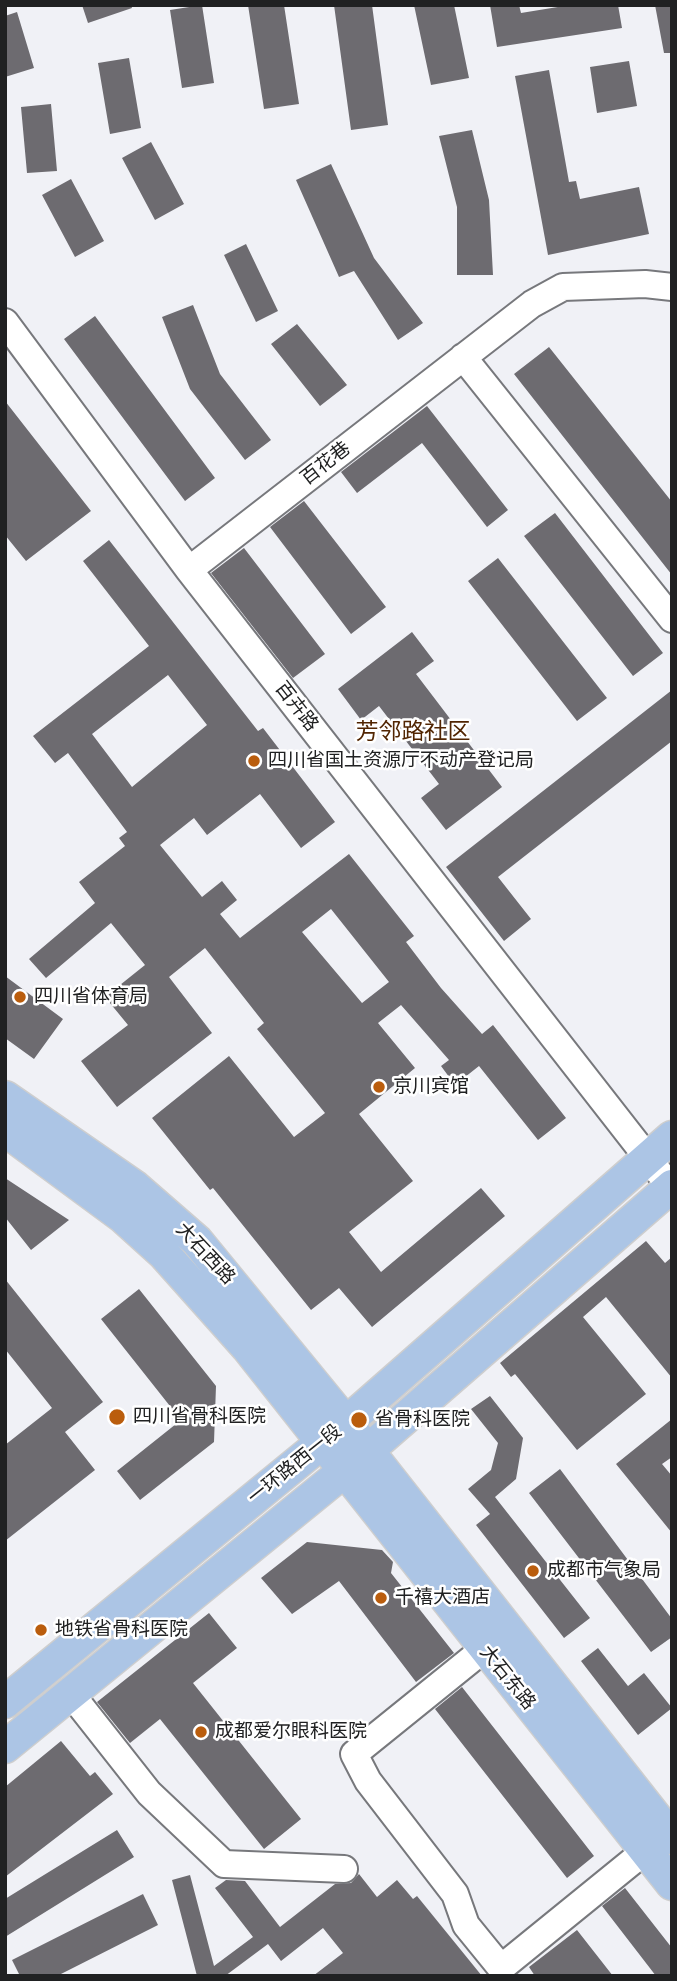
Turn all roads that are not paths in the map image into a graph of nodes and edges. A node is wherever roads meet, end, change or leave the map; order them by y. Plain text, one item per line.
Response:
1 (672, 287) edge
2 (5, 322) edge
3 (463, 357) junction
4 (188, 570) junction
5 (672, 620) edge
6 (5, 1097) edge
7 (5, 1130) edge
8 (660, 1146) edge
9 (671, 1188) edge
10 (345, 1423) junction
11 (321, 1443) junction
12 (367, 1451) junction
13 (343, 1472) junction
14 (484, 1649) junction
15 (71, 1694) junction
16 (5, 1702) edge
17 (5, 1747) edge
18 (659, 1844) edge
19 (344, 1869) dead end
20 (672, 1884) edge
21 (500, 1972) edge

1 - 3 street, 百花巷
2 - 4 street, 百卉路
3 - 4 street, 百花巷
3 - 5 street
4 - 8 street, 百卉路
6 - 10 main road, 大石西路
7 - 11 main road, 大石西路
8 - 9 street, 百卉路
8 - 10 main road, 一环路西一段
9 - 12 main road, 一环路西一段
10 - 11 main road, 一环路西一段
10 - 12 main road, 大石西路
11 - 13 main road, 大石西路
11 - 16 main road, 一环路西一段
12 - 13 main road, 一环路西一段
12 - 18 main road, 大石东路
13 - 14 main road, 大石东路
13 - 15 main road, 一环路西一段
14 - 18 main road, 大石东路
14 - 21 street
15 - 17 main road, 一环路西一段
15 - 19 street
18 - 20 main road, 大石东路
18 - 21 street

